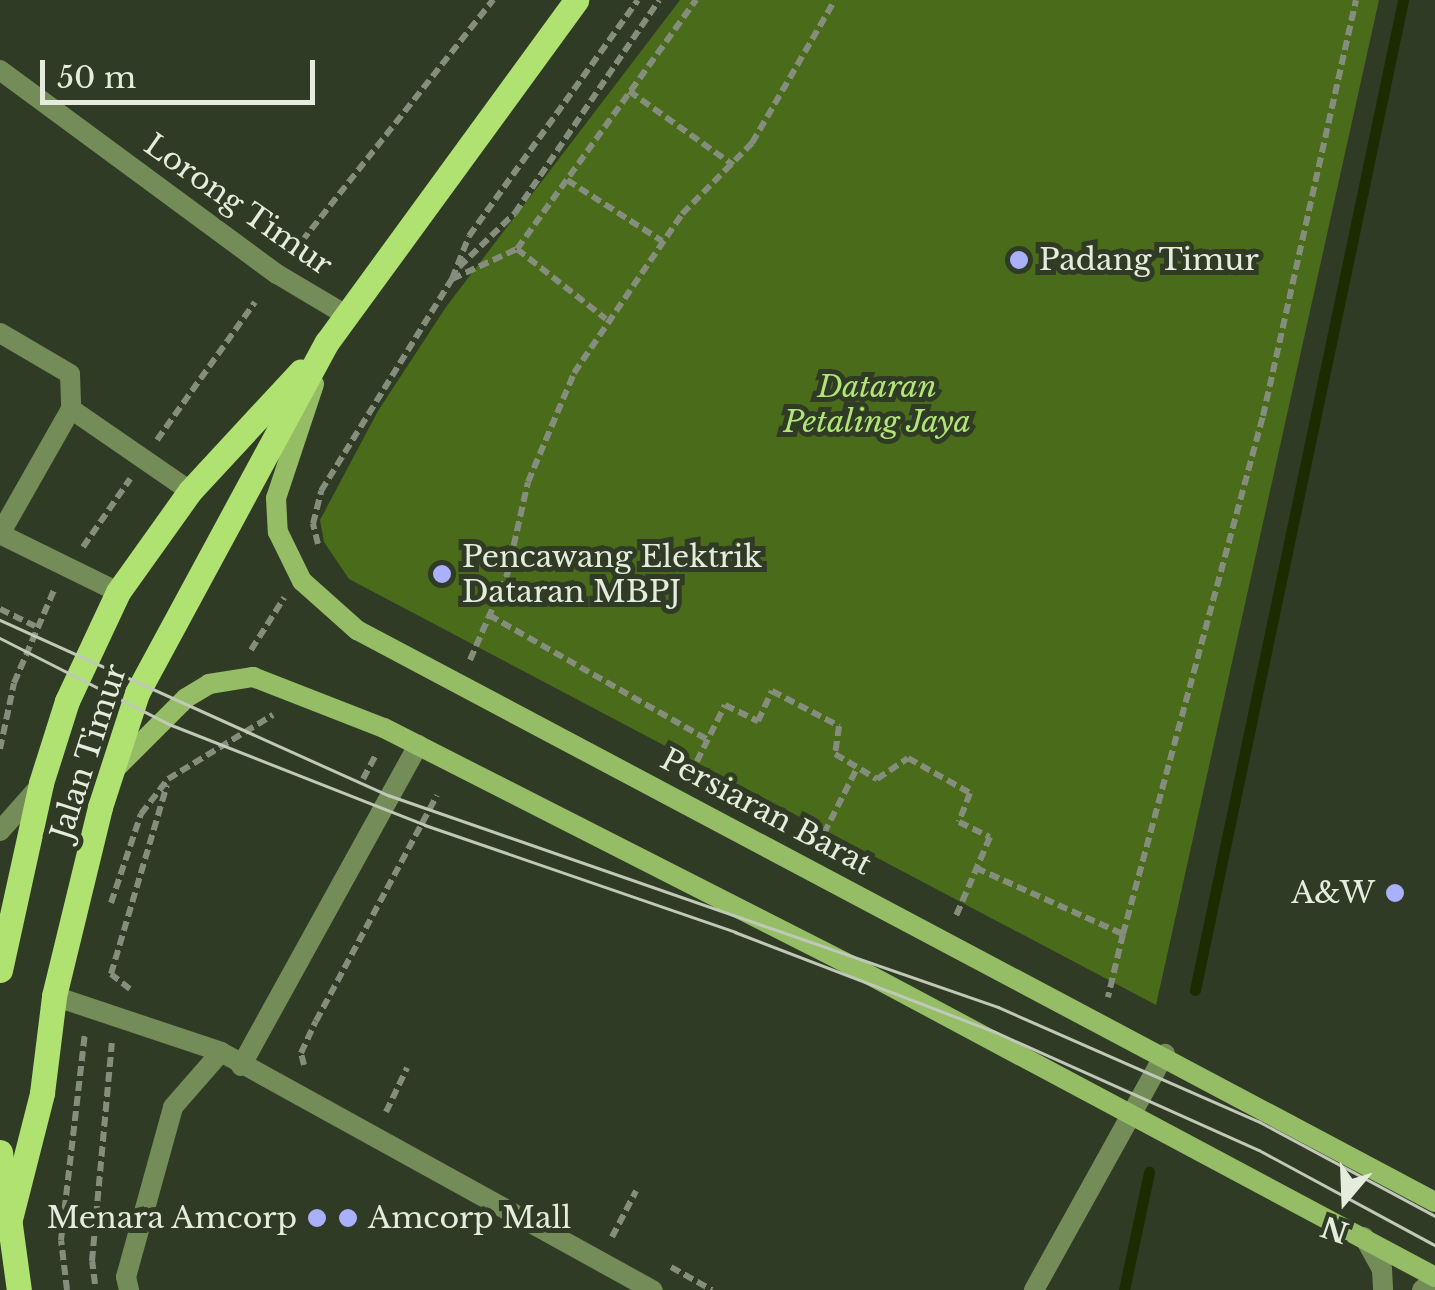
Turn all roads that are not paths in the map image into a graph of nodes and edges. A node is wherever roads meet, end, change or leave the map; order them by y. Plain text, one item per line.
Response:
1 (576, 0) edge
2 (0, 70) edge
3 (346, 315) junction
4 (0, 333) edge
5 (328, 342) junction
6 (71, 409) junction
7 (190, 491) junction
8 (0, 534) edge
9 (118, 592) junction
10 (418, 745) junction
11 (113, 771) junction
12 (41, 784) junction
13 (0, 831) edge
14 (0, 970) edge
15 (54, 996) junction
16 (220, 1052) junction
17 (1165, 1054) junction
18 (241, 1066) junction
19 (1130, 1117) junction
20 (0, 1152) edge
21 (1435, 1202) edge
22 (10, 1219) junction
23 (1364, 1236) junction
24 (1435, 1278) edge
25 (18, 1290) edge
26 (130, 1290) edge
27 (654, 1290) edge
28 (1034, 1290) edge
29 (1383, 1290) edge
30 (1422, 1290) edge

1 - 3 main road, Jalan Timur
2 - 3 street, Lorong Timur
3 - 5 main road, Jalan Timur
4 - 6 street
5 - 7 main road, Jalan Timur
5 - 11 main road, Jalan Timur
5 - 17 street, Persiaran Barat
6 - 7 street
6 - 8 street
7 - 9 main road, Jalan Timur
8 - 9 street
9 - 12 main road, Jalan Timur
10 - 11 street
10 - 18 street
10 - 19 street
11 - 15 main road, Jalan Timur
12 - 13 street
12 - 14 main road, Jalan Timur
15 - 16 street
15 - 22 main road, Jalan Timur
16 - 18 street
16 - 26 street
17 - 19 street
17 - 21 street, Persiaran Barat
18 - 27 street
19 - 23 street
19 - 28 street
20 - 22 main road, Jalan Timur
22 - 25 main road, Jalan Timur
23 - 24 street
23 - 29 street
24 - 30 street

